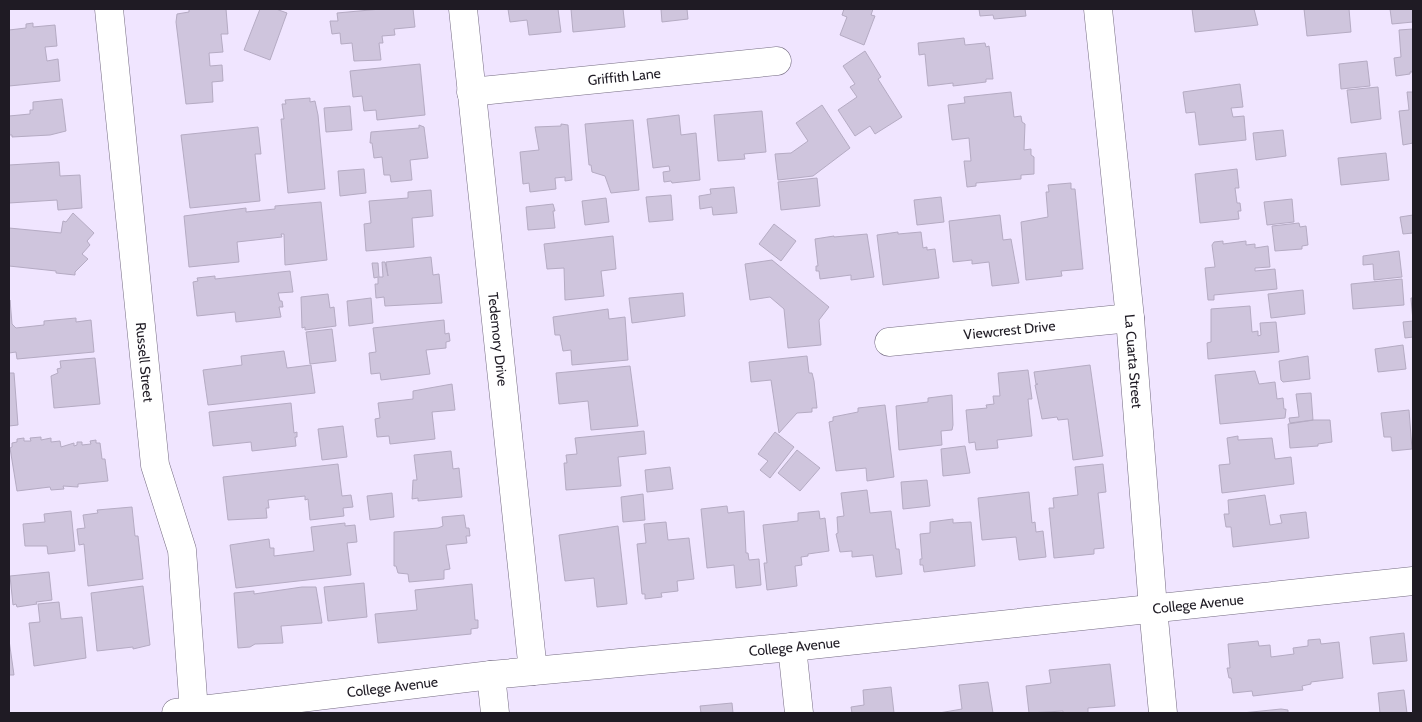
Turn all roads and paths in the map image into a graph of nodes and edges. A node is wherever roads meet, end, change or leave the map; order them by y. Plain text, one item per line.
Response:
1 (110, 9) edge
2 (463, 9) edge
3 (1098, 9) edge
4 (777, 61) dead end
5 (471, 92) junction
6 (1130, 318) junction
7 (889, 342) dead end
8 (1413, 581) edge
9 (1153, 608) junction
10 (792, 647) junction
11 (533, 671) junction
12 (491, 675) junction
13 (185, 712) edge
14 (495, 713) edge
15 (799, 713) edge
16 (1163, 713) edge

1 - 13 street, Russell Street
2 - 5 street, Tedemory Drive
3 - 6 street, La Cuarta Street
4 - 5 street, Griffith Lane
5 - 11 street, Tedemory Drive
6 - 7 street, Viewcrest Drive
6 - 9 street, La Cuarta Street
8 - 9 street, College Avenue
9 - 10 street, College Avenue
9 - 16 street, La Cuarta Street
10 - 11 street, College Avenue
10 - 15 street
11 - 12 street, College Avenue
12 - 13 street, College Avenue
12 - 14 street

